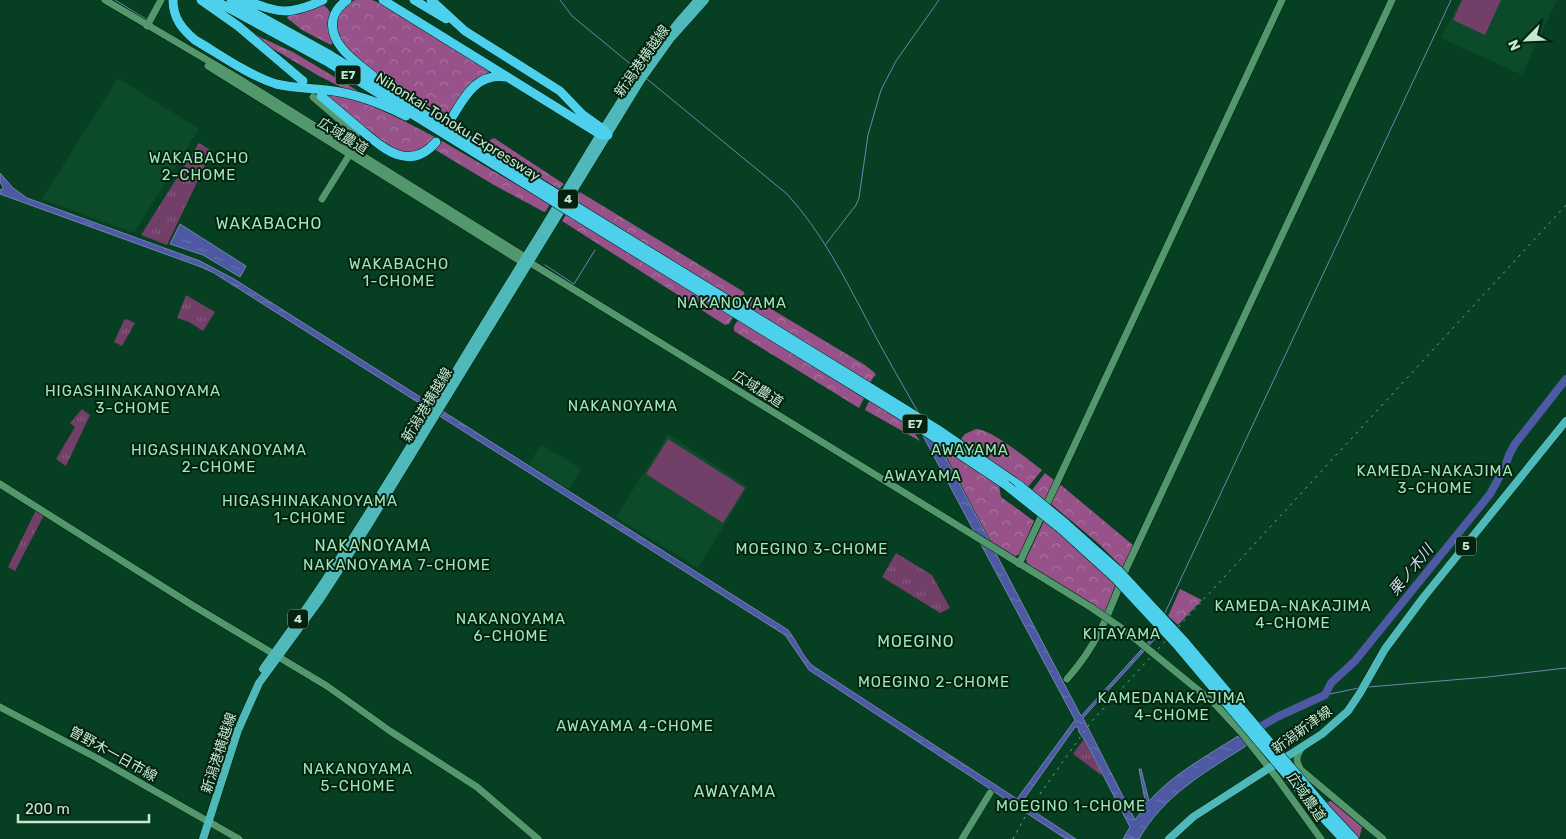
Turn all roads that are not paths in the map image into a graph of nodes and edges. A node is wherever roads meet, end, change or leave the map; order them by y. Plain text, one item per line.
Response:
1 (105, 0) edge
2 (161, 0) edge
3 (173, 0) edge
4 (201, 0) edge
5 (214, 0) edge
6 (231, 0) edge
7 (245, 0) edge
8 (323, 0) edge
9 (347, 0) edge
10 (382, 0) edge
11 (414, 0) edge
12 (431, 0) edge
13 (698, 0) edge
14 (705, 0) edge
15 (1282, 0) edge
16 (1392, 0) edge
17 (147, 26) junction
18 (465, 31) junction
19 (508, 77) junction
20 (303, 81) dead end
21 (317, 97) joint
22 (450, 119) dead end
23 (604, 133) junction
24 (436, 142) dead end
25 (480, 151) junction
26 (351, 152) junction
27 (322, 199) dead end
28 (525, 260) junction
29 (1566, 422) edge
30 (965, 452) junction
31 (0, 484) edge
32 (1063, 525) junction
33 (1019, 564) junction
34 (276, 656) junction
35 (1067, 679) dead end
36 (0, 707) edge
37 (1302, 747) junction
38 (1270, 768) junction
39 (990, 793) dead end
40 (1322, 811) junction
41 (208, 821) junction
42 (198, 839) edge
43 (203, 839) edge
44 (239, 839) edge
45 (538, 839) edge
46 (962, 839) edge
47 (1168, 839) edge
48 (1321, 839) edge
49 (1343, 839) edge
50 (1354, 839) edge
51 (1384, 839) edge

1 - 17 street, 広域農道
2 - 17 street
3 - 25 highway
4 - 20 highway
5 - 25 highway, Nihonkai-Tohoku Expressway / E7
6 - 25 highway, Nihonkai-Tohoku Expressway / E7
7 - 8 highway
9 - 25 highway
10 - 19 highway
11 - 18 highway
12 - 18 highway
13 - 23 main road, 新潟港横越線 / 4
14 - 23 main road, 新潟港横越線 / 4
15 - 33 street
16 - 35 street
17 - 26 street, 広域農道
18 - 23 highway
19 - 22 highway
19 - 23 highway
21 - 24 highway
21 - 26 street
23 - 28 main road, 新潟港横越線 / 4
25 - 30 highway, Nihonkai-Tohoku Expressway / E7, bridge
26 - 27 street
26 - 28 street, 広域農道
28 - 33 street, 広域農道
28 - 34 main road, 新潟港横越線 / 4
29 - 37 main road, 新潟新津線 / 5
30 - 32 highway, Nihonkai-Tohoku Expressway / E7, bridge
30 - 32 highway, Nihonkai-Tohoku Expressway / E7, bridge
31 - 34 street
32 - 40 highway, Nihonkai-Tohoku Expressway / E7, bridge
33 - 38 street, 広域農道, bridge
34 - 41 main road, 新潟港横越線 / 4
34 - 45 street
36 - 41 street, 曽野木一日市線
37 - 38 main road, 新潟新津線 / 5
37 - 51 street
38 - 47 main road, 新潟新津線 / 5
38 - 48 street, 広域農道
39 - 46 street
40 - 49 highway, Nihonkai-Tohoku Expressway / E7
40 - 50 highway, Nihonkai-Tohoku Expressway / E7
41 - 42 main road, 新潟港横越線 / 4
41 - 43 main road, 新潟港横越線 / 4
41 - 44 street, 曽野木一日市線

